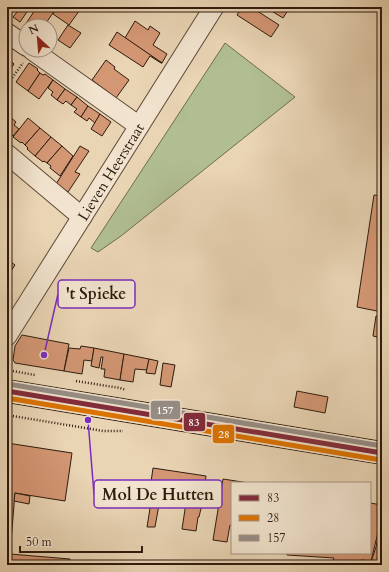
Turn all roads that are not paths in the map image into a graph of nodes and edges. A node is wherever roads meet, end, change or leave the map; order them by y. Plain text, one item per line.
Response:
1 (214, 7) edge
2 (7, 32) edge
3 (18, 40) edge
4 (43, 58) edge
5 (140, 126) junction
6 (7, 154) edge
7 (82, 217) junction
8 (7, 336) edge
9 (7, 391) edge
10 (382, 453) edge

1 - 5 street, Lieven Heerstraat
2 - 3 street
4 - 5 street
5 - 7 street, Lieven Heerstraat
6 - 7 street
7 - 8 street, Lieven Heerstraat
9 - 10 main road

